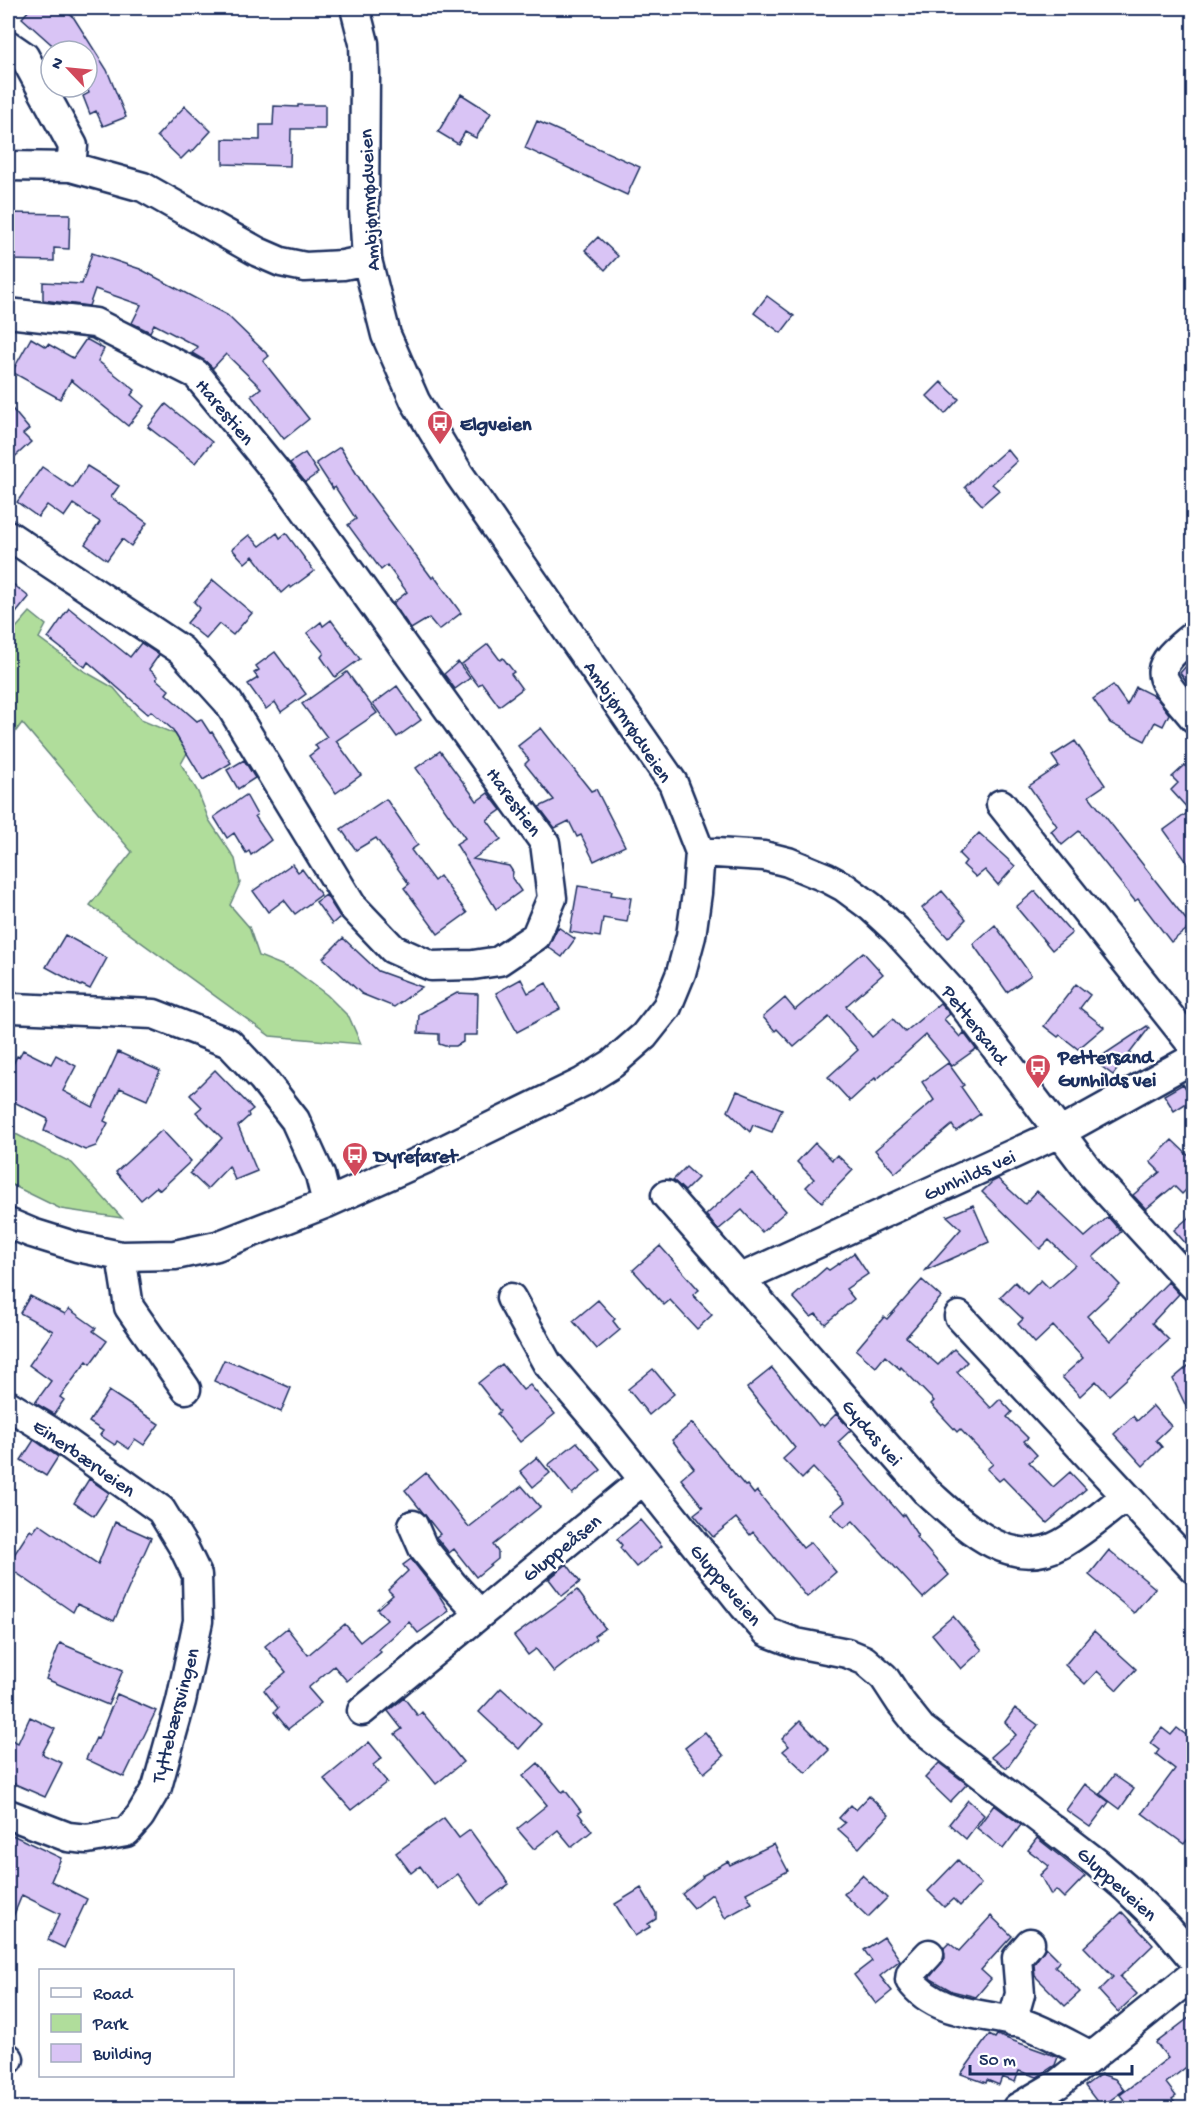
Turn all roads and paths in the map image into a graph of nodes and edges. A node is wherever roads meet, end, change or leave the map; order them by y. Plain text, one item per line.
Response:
1 (355, 8) edge
2 (8, 45) edge
3 (8, 166) edge
4 (71, 167) junction
5 (367, 260) junction
6 (8, 313) edge
7 (8, 535) edge
8 (1194, 635) edge
9 (1194, 718) edge
10 (1001, 804) dead end
11 (699, 852) junction
12 (8, 1005) edge
13 (1194, 1047) edge
14 (1194, 1058) edge
15 (1059, 1133) junction
16 (666, 1195) dead end
17 (327, 1203) junction
18 (8, 1223) edge
19 (121, 1256) junction
20 (739, 1279) junction
21 (1194, 1286) edge
22 (510, 1298) dead end
23 (959, 1316) dead end
24 (186, 1389) dead end
25 (8, 1405) edge
26 (643, 1480) junction
27 (1125, 1497) junction
28 (161, 1510) joint
29 (413, 1525) dead end
30 (1194, 1569) edge
31 (480, 1613) junction
32 (362, 1711) dead end
33 (8, 1814) edge
34 (1030, 1942) dead end
35 (929, 1954) dead end
36 (1194, 1960) edge
37 (1194, 1974) edge
38 (1012, 2022) junction
39 (1093, 2057) junction
40 (1017, 2109) edge

1 - 5 street, Ambjørnrødveien
2 - 4 street
3 - 4 street
4 - 5 street
5 - 11 street, Ambjørnrødveien
6 - 7 street, Harestien
8 - 9 street
10 - 13 street
11 - 15 street, Pettersand
11 - 17 street, Ambjørnrødveien
12 - 17 street
14 - 15 street, Gunhilds vei
15 - 20 street, Gunhilds vei
15 - 21 street, Pettersand
16 - 20 street, Gydas vei
17 - 19 street, Ambjørnrødveien
18 - 19 street, Ambjørnrødveien
19 - 24 street
20 - 27 street, Gydas vei
22 - 26 street, Gluppeveien
23 - 27 street
25 - 28 street, Einerbærveien
26 - 31 street, Gluppeåsen
26 - 36 street, Gluppeveien
27 - 30 street
28 - 33 street, Tyttebærsvingen
29 - 31 street
31 - 32 street, Gluppeåsen
34 - 38 street
35 - 38 street
37 - 39 street
38 - 39 street
39 - 40 street

